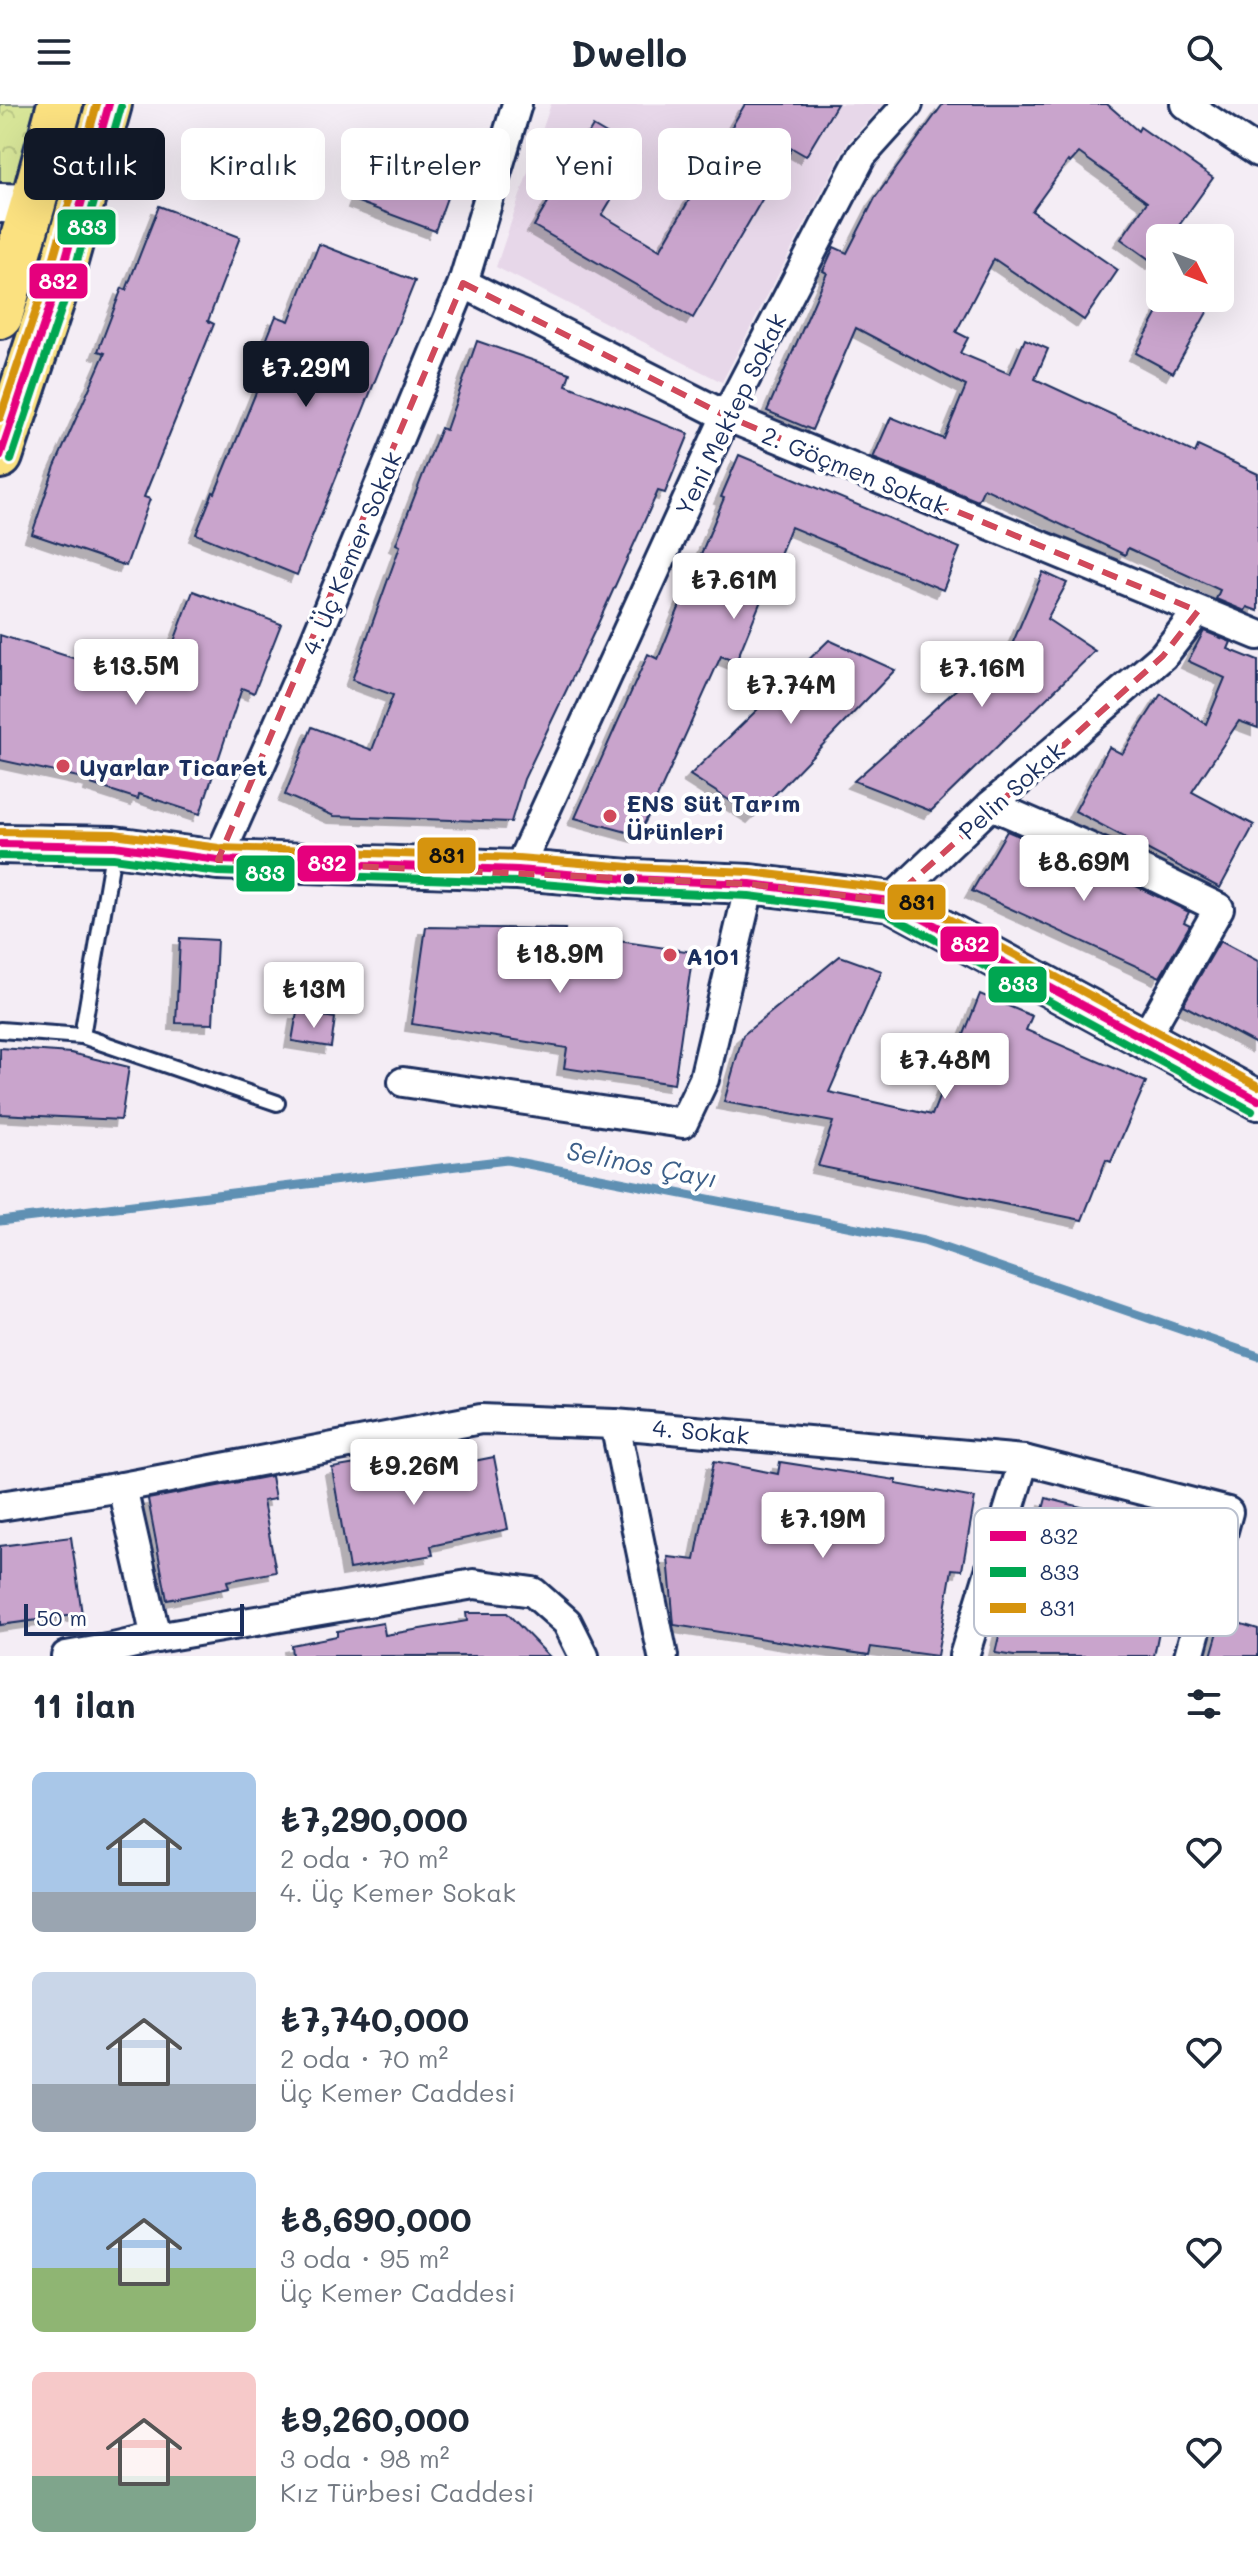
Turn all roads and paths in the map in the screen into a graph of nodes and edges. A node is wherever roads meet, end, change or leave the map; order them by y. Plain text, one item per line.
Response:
1 (60, 104) edge
2 (517, 104) edge
3 (908, 104) edge
4 (1185, 104) edge
5 (113, 105) edge
6 (1258, 152) edge
7 (17, 204) edge
8 (463, 283) junction
9 (0, 316) edge
10 (726, 416) junction
11 (0, 456) edge
12 (1198, 611) junction
13 (1258, 635) edge
14 (991, 805) junction
15 (0, 821) edge
16 (0, 844) edge
17 (60, 844) junction
18 (114, 846) junction
19 (218, 860) junction
20 (518, 870) junction
21 (750, 884) junction
22 (890, 901) junction
23 (0, 1030) edge
24 (82, 1036) junction
25 (1144, 1040) junction
26 (403, 1082) dead end
27 (1258, 1100) edge
28 (277, 1103) dead end
29 (615, 1424) junction
30 (1024, 1460) junction
31 (122, 1487) junction
32 (0, 1506) edge
33 (1009, 1508) edge
34 (1212, 1508) edge
35 (974, 1623) edge
36 (1194, 1636) edge
37 (156, 1638) junction
38 (114, 1652) edge
39 (66, 1656) edge
40 (584, 1656) edge
41 (663, 1656) edge
42 (964, 1656) edge
43 (1189, 1656) edge

1 - 7 main road
2 - 8 street, 4. Üç Kemer Sokak
3 - 10 street, Yeni Mektep Sokak
4 - 6 street
5 - 11 main road
7 - 9 main road
8 - 10 street, 2. Göçmen Sokak
8 - 19 street, 4. Üç Kemer Sokak
10 - 12 street, 2. Göçmen Sokak
10 - 20 street, Yeni Mektep Sokak
12 - 13 street, 2. Göçmen Sokak
12 - 14 street, Pelin Sokak
14 - 22 street, Pelin Sokak
14 - 25 street
15 - 17 main road
16 - 17 main road
17 - 18 main road
18 - 19 main road
18 - 24 lane
19 - 20 main road
20 - 21 main road
21 - 22 main road
21 - 26 street
22 - 25 main road
23 - 24 lane
24 - 28 lane
25 - 27 main road
29 - 30 street, 4. Sokak
29 - 31 street
29 - 41 street, 4. Sokak
30 - 33 street
30 - 34 street, 4. Sokak
31 - 32 street
31 - 37 street
35 - 42 street
36 - 43 street, 4. Sokak
37 - 38 street
37 - 40 street
38 - 39 street

